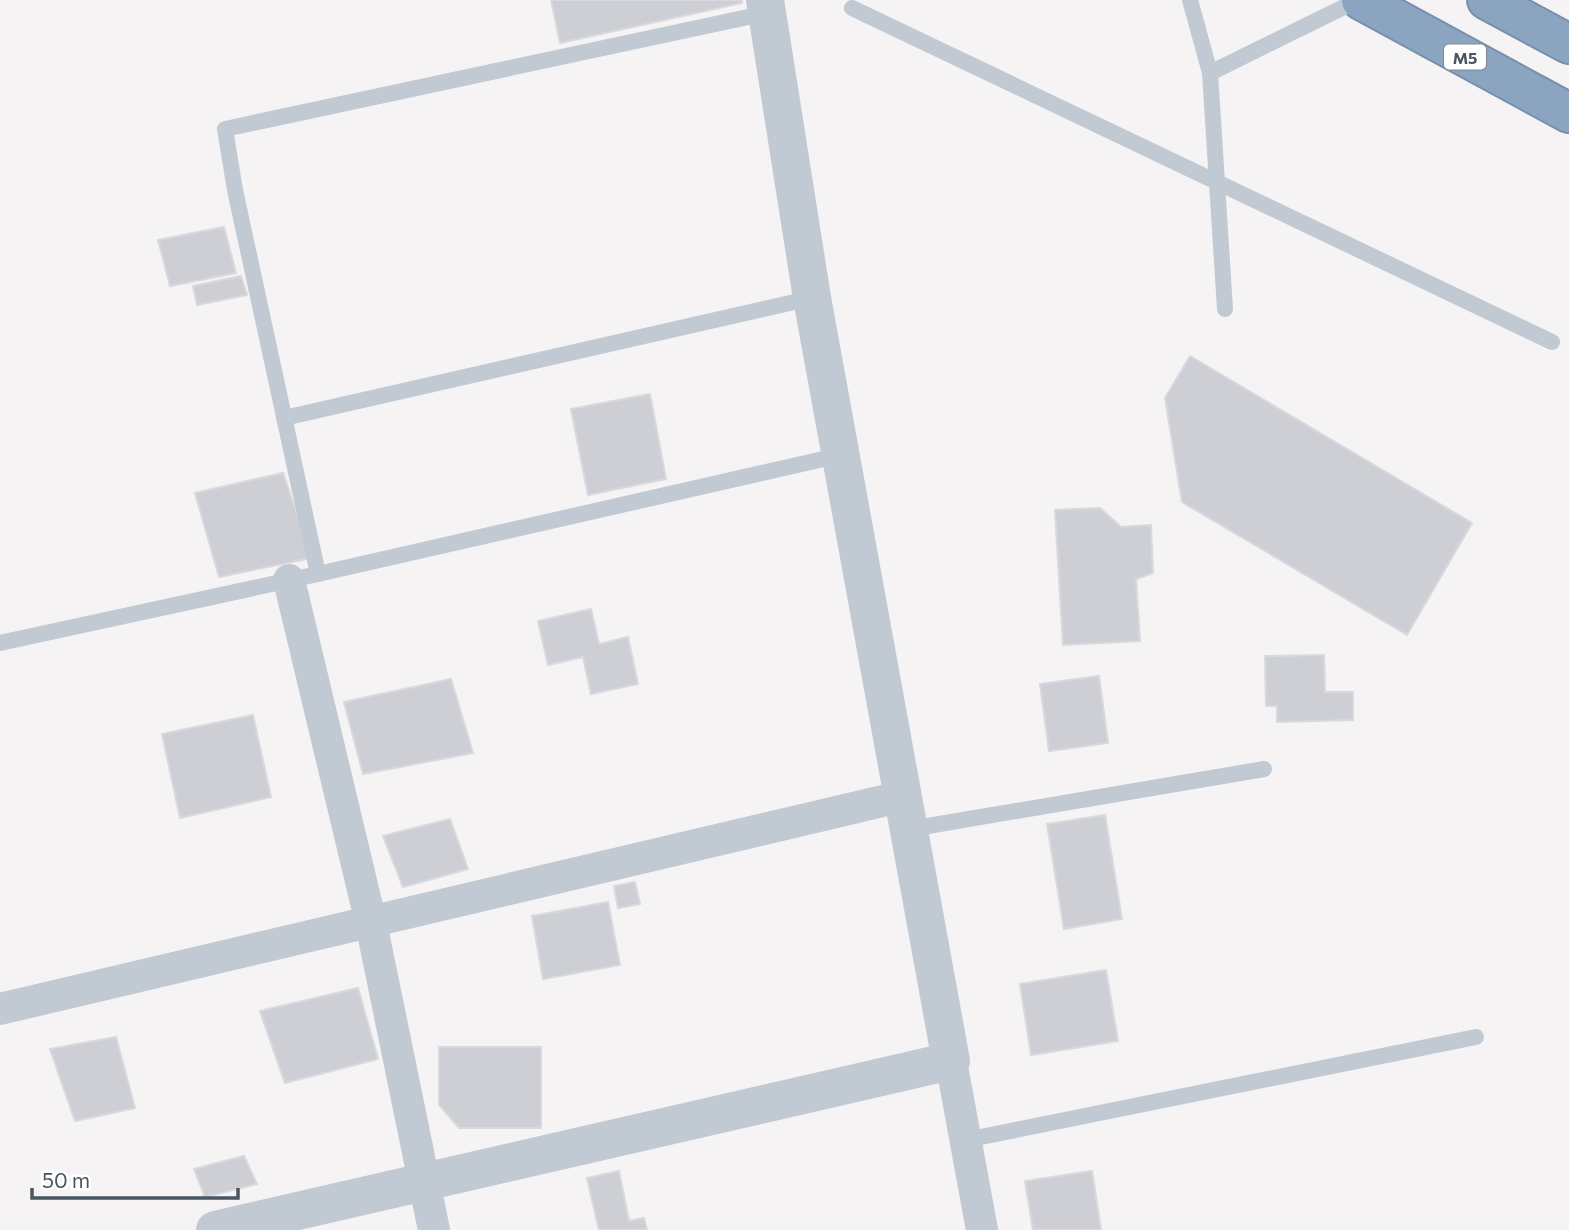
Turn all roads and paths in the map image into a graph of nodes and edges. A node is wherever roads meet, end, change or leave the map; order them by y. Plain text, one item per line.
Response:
1 (1190, 0) edge
2 (1359, 0) edge
3 (1487, 0) edge
4 (766, 7) edge
5 (852, 8) dead end
6 (1569, 44) edge
7 (1210, 73) junction
8 (1569, 113) edge
9 (1217, 183) junction
10 (812, 298) junction
11 (1225, 309) dead end
12 (1552, 342) dead end
13 (284, 418) junction
14 (841, 455) junction
15 (303, 577) junction
16 (0, 643) edge
17 (1264, 769) dead end
18 (907, 813) junction
19 (371, 923) junction
20 (0, 1009) edge
21 (1476, 1037) dead end
22 (951, 1061) junction
23 (966, 1140) junction
24 (423, 1184) junction
25 (215, 1230) edge
26 (434, 1230) edge
27 (982, 1230) edge

1 - 7 lane
2 - 7 lane
2 - 8 highway, M5
3 - 6 highway
4 - 10 street
4 - 13 lane
5 - 9 lane
7 - 9 lane
9 - 11 lane
9 - 12 lane
10 - 13 lane
10 - 14 street
13 - 15 lane
14 - 15 lane
14 - 18 street
15 - 16 lane
15 - 19 street
17 - 18 lane
18 - 19 street
18 - 22 street
19 - 20 street
19 - 24 street
21 - 23 lane
22 - 23 street
22 - 24 street
23 - 27 street
24 - 25 street
24 - 26 street

